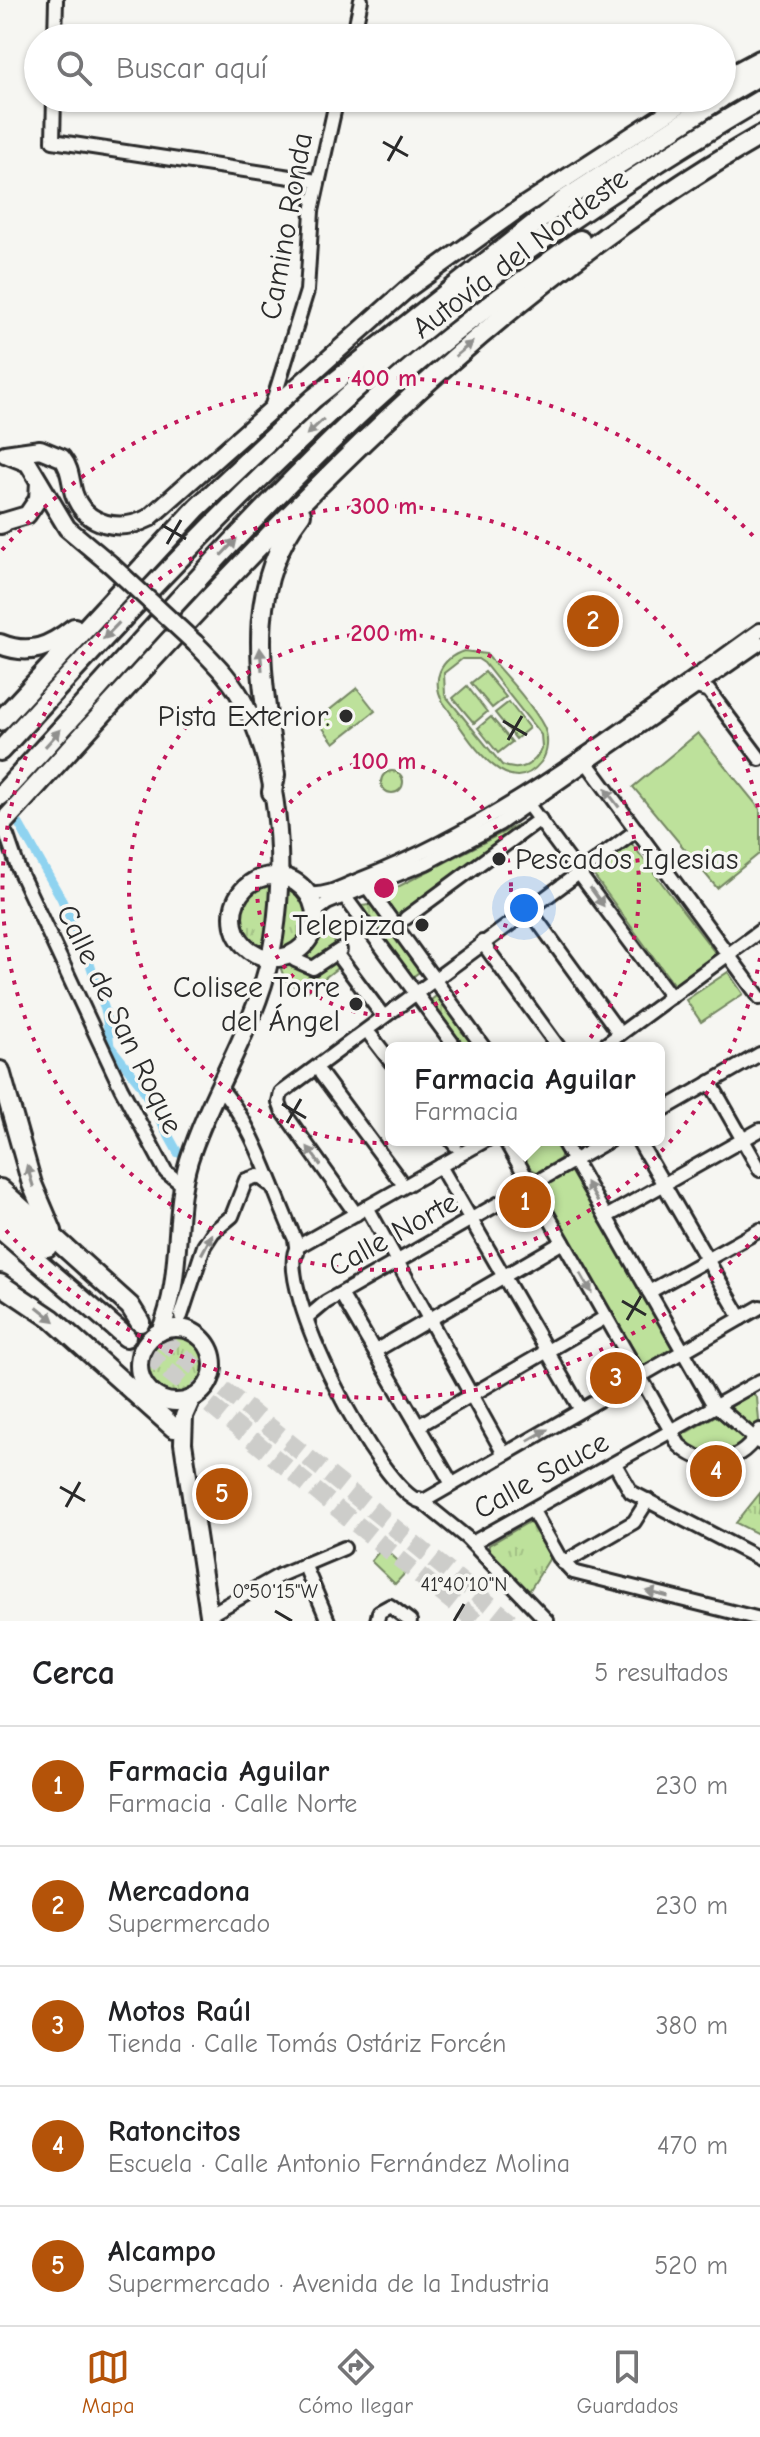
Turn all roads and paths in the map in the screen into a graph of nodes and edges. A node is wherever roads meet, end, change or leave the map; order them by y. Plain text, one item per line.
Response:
1 (56, 0) edge
2 (361, 0) edge
3 (55, 24) edge
4 (356, 24) edge
5 (760, 59) edge
6 (736, 72) edge
7 (760, 75) edge
8 (736, 89) edge
9 (760, 93) edge
10 (760, 100) edge
11 (736, 103) edge
12 (54, 112) edge
13 (334, 112) edge
14 (668, 112) edge
15 (699, 112) edge
16 (722, 112) edge
17 (760, 126) edge
18 (760, 136) edge
19 (760, 146) edge
20 (317, 181) junction
21 (463, 278) junction
22 (524, 300) junction
23 (271, 408) junction
24 (3, 454) edge
25 (55, 454) junction
26 (346, 456) junction
27 (38, 479) junction
28 (27, 515) junction
29 (1, 523) edge
30 (67, 528) junction
31 (116, 593) junction
32 (760, 630) edge
33 (760, 643) edge
34 (0, 644) edge
35 (697, 687) junction
36 (0, 721) edge
37 (760, 734) edge
38 (748, 743) junction
39 (0, 751) edge
40 (760, 759) edge
41 (585, 760) junction
42 (272, 792) junction
43 (0, 796) edge
44 (529, 806) junction
45 (540, 819) junction
46 (637, 830) junction
47 (2, 831) edge
48 (402, 862) junction
49 (579, 873) junction
50 (279, 874) junction
51 (397, 876) junction
52 (368, 888) junction
53 (309, 894) junction
54 (345, 897) junction
55 (529, 909) junction
56 (315, 912) junction
57 (406, 918) dead end
58 (760, 931) edge
59 (482, 942) junction
60 (729, 954) junction
61 (271, 958) junction
62 (295, 960) dead end
63 (433, 979) junction
64 (415, 992) junction
65 (671, 997) junction
66 (760, 998) edge
67 (383, 1016) junction
68 (620, 1034) junction
69 (371, 1036) dead end
70 (452, 1042) edge
71 (480, 1042) edge
72 (555, 1042) edge
73 (609, 1042) edge
74 (385, 1054) edge
75 (760, 1054) edge
76 (0, 1071) edge
77 (321, 1074) dead end
78 (710, 1082) junction
79 (219, 1087) junction
80 (665, 1108) edge
81 (760, 1130) edge
82 (743, 1140) junction
83 (475, 1146) edge
84 (507, 1146) edge
85 (565, 1146) edge
86 (600, 1146) edge
87 (642, 1146) edge
88 (574, 1161) junction
89 (440, 1166) junction
90 (760, 1170) edge
91 (399, 1179) dead end
92 (269, 1184) junction
93 (183, 1185) junction
94 (665, 1185) junction
95 (530, 1186) junction
96 (0, 1189) edge
97 (0, 1209) edge
98 (362, 1210) junction
99 (606, 1217) junction
100 (471, 1221) junction
101 (0, 1229) edge
102 (760, 1230) edge
103 (563, 1242) junction
104 (0, 1247) edge
105 (63, 1247) junction
106 (297, 1247) junction
107 (707, 1260) junction
108 (397, 1263) junction
109 (175, 1275) junction
110 (503, 1276) junction
111 (0, 1284) edge
112 (649, 1292) junction
113 (341, 1294) junction
114 (760, 1307) edge
115 (309, 1310) junction
116 (606, 1317) junction
117 (741, 1318) junction
118 (429, 1319) junction
119 (185, 1323) junction
120 (160, 1332) junction
121 (88, 1349) junction
122 (375, 1351) junction
123 (547, 1351) junction
124 (683, 1351) junction
125 (639, 1376) junction
126 (144, 1382) junction
127 (758, 1387) edge
128 (472, 1396) junction
129 (157, 1397) junction
130 (192, 1398) junction
131 (715, 1405) junction
132 (581, 1410) junction
133 (418, 1426) junction
134 (671, 1431) junction
135 (179, 1436) junction
136 (758, 1437) edge
137 (504, 1454) junction
138 (615, 1464) junction
139 (452, 1484) junction
140 (648, 1500) junction
141 (422, 1502) junction
142 (533, 1511) junction
143 (472, 1543) junction
144 (344, 1548) dead end
145 (760, 1559) edge
146 (563, 1563) junction
147 (304, 1564) junction
148 (210, 1618) edge
149 (760, 1619) edge
150 (328, 1621) edge
151 (377, 1621) edge
152 (410, 1621) edge
153 (547, 1621) edge

1 - 3 street
2 - 4 street
5 - 6 main road
7 - 8 highway
9 - 11 highway
10 -> 39 highway, Autovía del Nordeste
12 - 20 street
13 - 20 street, Camino Ronda
14 - 23 main road
15 - 21 highway
16 - 21 highway
43 -> 17 highway, Autovía del Nordeste
18 - 22 highway
19 - 22 highway
20 - 23 street, Camino Ronda
21 - 31 highway
26 -> 22 highway
23 - 25 main road
24 - 25 main road
24 - 27 main road
25 - 27 main road
42 -> 26 highway
26 - 47 highway
27 - 28 main road
27 - 30 main road
28 - 29 main road
28 - 30 main road
30 - 42 main road, bridge
31 - 34 highway
31 - 36 highway
32 - 41 street
33 - 35 street
35 - 38 street
35 - 41 street
37 - 38 street
38 - 40 street
41 - 44 street
46 -> 41 street
41 - 48 street
42 - 50 main road
44 - 45 street
44 - 51 street
45 - 49 street
45 - 57 street
46 - 49 street
46 - 60 street
47 - 93 street, Calle de San Roque
48 - 51 street
48 - 53 street
49 - 55 street
49 -> 65 street
50 - 53 main road
50 - 61 main road
50 - 61 main road
51 - 52 street
52 - 54 street
52 - 63 street
53 - 56 main road
54 - 56 street
54 - 64 street
55 - 59 street
55 - 68 street
56 - 61 main road
58 - 60 street
59 - 63 street
59 - 72 street
60 - 65 street
60 - 66 street
61 - 79 main road
62 - 67 street
63 - 64 street
63 - 71 street
64 - 67 street
64 - 70 street
65 - 68 street
98 -> 67 street
68 - 73 street
69 - 74 street
75 - 78 street
105 -> 76 highway
77 - 91 street
78 - 80 street
78 - 82 street
79 - 92 street
79 - 93 main road
81 - 82 street
82 - 90 street
82 - 94 street
83 - 89 street
84 - 95 street
85 - 88 street
86 - 88 street, Calle Norte
87 - 94 street
88 - 95 street, Calle Norte
99 -> 88 street
89 - 98 street
89 - 100 street
92 - 106 street
119 -> 92 street
93 - 109 main road
94 - 99 street
94 - 107 street
95 - 100 street, Calle Norte
95 - 103 street
96 - 105 highway
97 - 105 highway
98 - 106 street
98 - 108 street
99 - 112 street
100 - 108 street, Calle Norte
100 - 110 street
101 - 104 highway
102 - 107 street
103 - 110 street
103 -> 116 street
106 - 115 street
107 - 112 street
107 - 117 street
108 - 113 street, Calle Norte
108 - 118 street
109 - 119 main road
109 - 120 main road
110 - 118 street
110 - 123 street
111 -> 121 highway
112 - 124 street
113 - 115 street, Calle Norte
113 - 122 street
114 - 117 street
115 - 141 street
116 - 123 street
116 - 125 street
117 - 124 street
118 - 122 street
118 - 128 street
119 - 120 main road
119 - 130 main road
120 - 126 main road
121 - 126 highway
121 - 135 highway
122 - 133 street
123 - 128 street
123 - 132 street
124 - 125 street
124 - 131 street
125 - 132 street
125 - 134 street
126 - 129 main road
127 - 131 street, Calle Sauce
128 - 133 street
128 - 137 street
129 - 130 main road
129 - 135 main road
130 - 135 main road
131 - 134 street, Calle Sauce
131 - 136 street
137 -> 132 street
133 - 139 street
134 - 136 street
134 - 138 street, Calle Sauce
135 - 148 main road
137 - 139 street
138 - 140 street
138 - 142 street, Calle Sauce
139 - 141 street
140 - 145 street
140 - 146 street
141 - 143 street
142 - 143 street, Calle Sauce
142 - 146 street
143 - 153 street
144 - 147 street
149 -> 146 street
147 - 148 street
147 - 150 street
151 - 152 street

